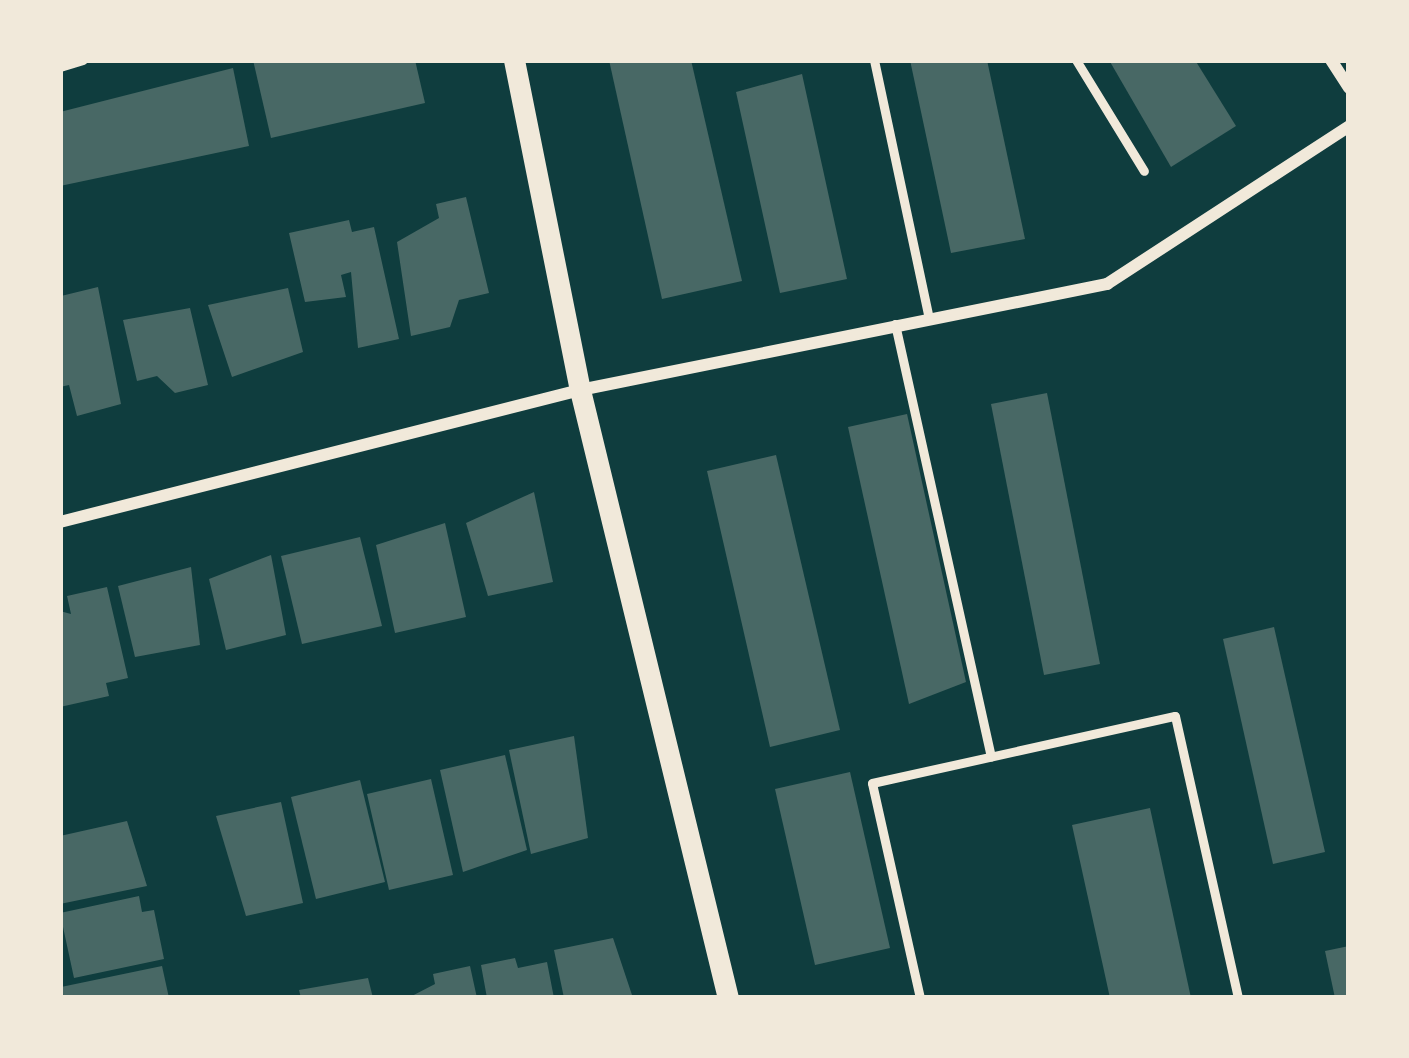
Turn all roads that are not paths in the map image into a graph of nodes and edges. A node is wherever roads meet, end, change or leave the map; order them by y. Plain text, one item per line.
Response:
1 (83, 60) edge
2 (514, 60) edge
3 (874, 60) edge
4 (1076, 60) edge
5 (1331, 60) edge
6 (60, 67) edge
7 (1349, 88) edge
8 (1349, 126) edge
9 (1144, 170) dead end
10 (929, 319) junction
11 (895, 324) junction
12 (580, 390) junction
13 (60, 521) edge
14 (991, 756) junction
15 (728, 998) edge
16 (920, 998) edge
17 (1238, 998) edge

1 - 6 lane
2 - 12 street
3 - 10 lane
4 - 9 lane
5 - 7 street
8 - 10 street
10 - 11 street
11 - 12 street
11 - 14 lane
12 - 13 street
12 - 15 street
14 - 16 lane
14 - 17 lane

